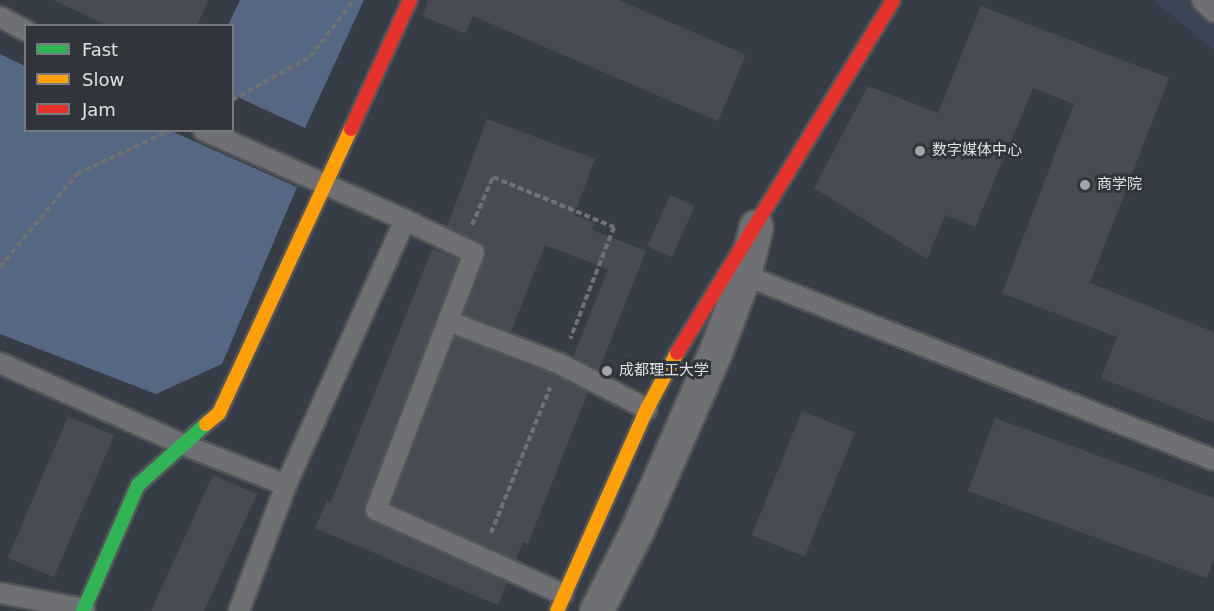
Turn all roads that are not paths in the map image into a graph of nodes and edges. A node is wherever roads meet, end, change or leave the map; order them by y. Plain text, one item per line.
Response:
1 (410, 0) edge
2 (892, 0) edge
3 (1202, 0) edge
4 (1214, 12) edge
5 (0, 17) edge
6 (24, 31) edge
7 (207, 132) edge
8 (324, 186) junction
9 (758, 216) joint
10 (405, 220) junction
11 (735, 272) junction
12 (448, 321) junction
13 (0, 363) edge
14 (648, 409) junction
15 (182, 444) junction
16 (1214, 460) edge
17 (286, 485) junction
18 (0, 593) edge
19 (560, 603) edge
20 (84, 610) edge
21 (239, 611) edge
22 (596, 611) edge

1 - 8 street
2 - 9 street
3 - 4 lane
5 - 6 lane
7 - 8 lane
8 - 10 lane
8 - 15 street
9 - 11 street
10 - 12 lane
10 - 17 lane
11 - 14 street
11 - 16 lane
11 - 22 street
12 - 14 lane
12 - 19 lane
13 - 15 lane
14 - 19 street
15 - 17 lane
15 - 20 street
17 - 21 lane
18 - 20 lane

